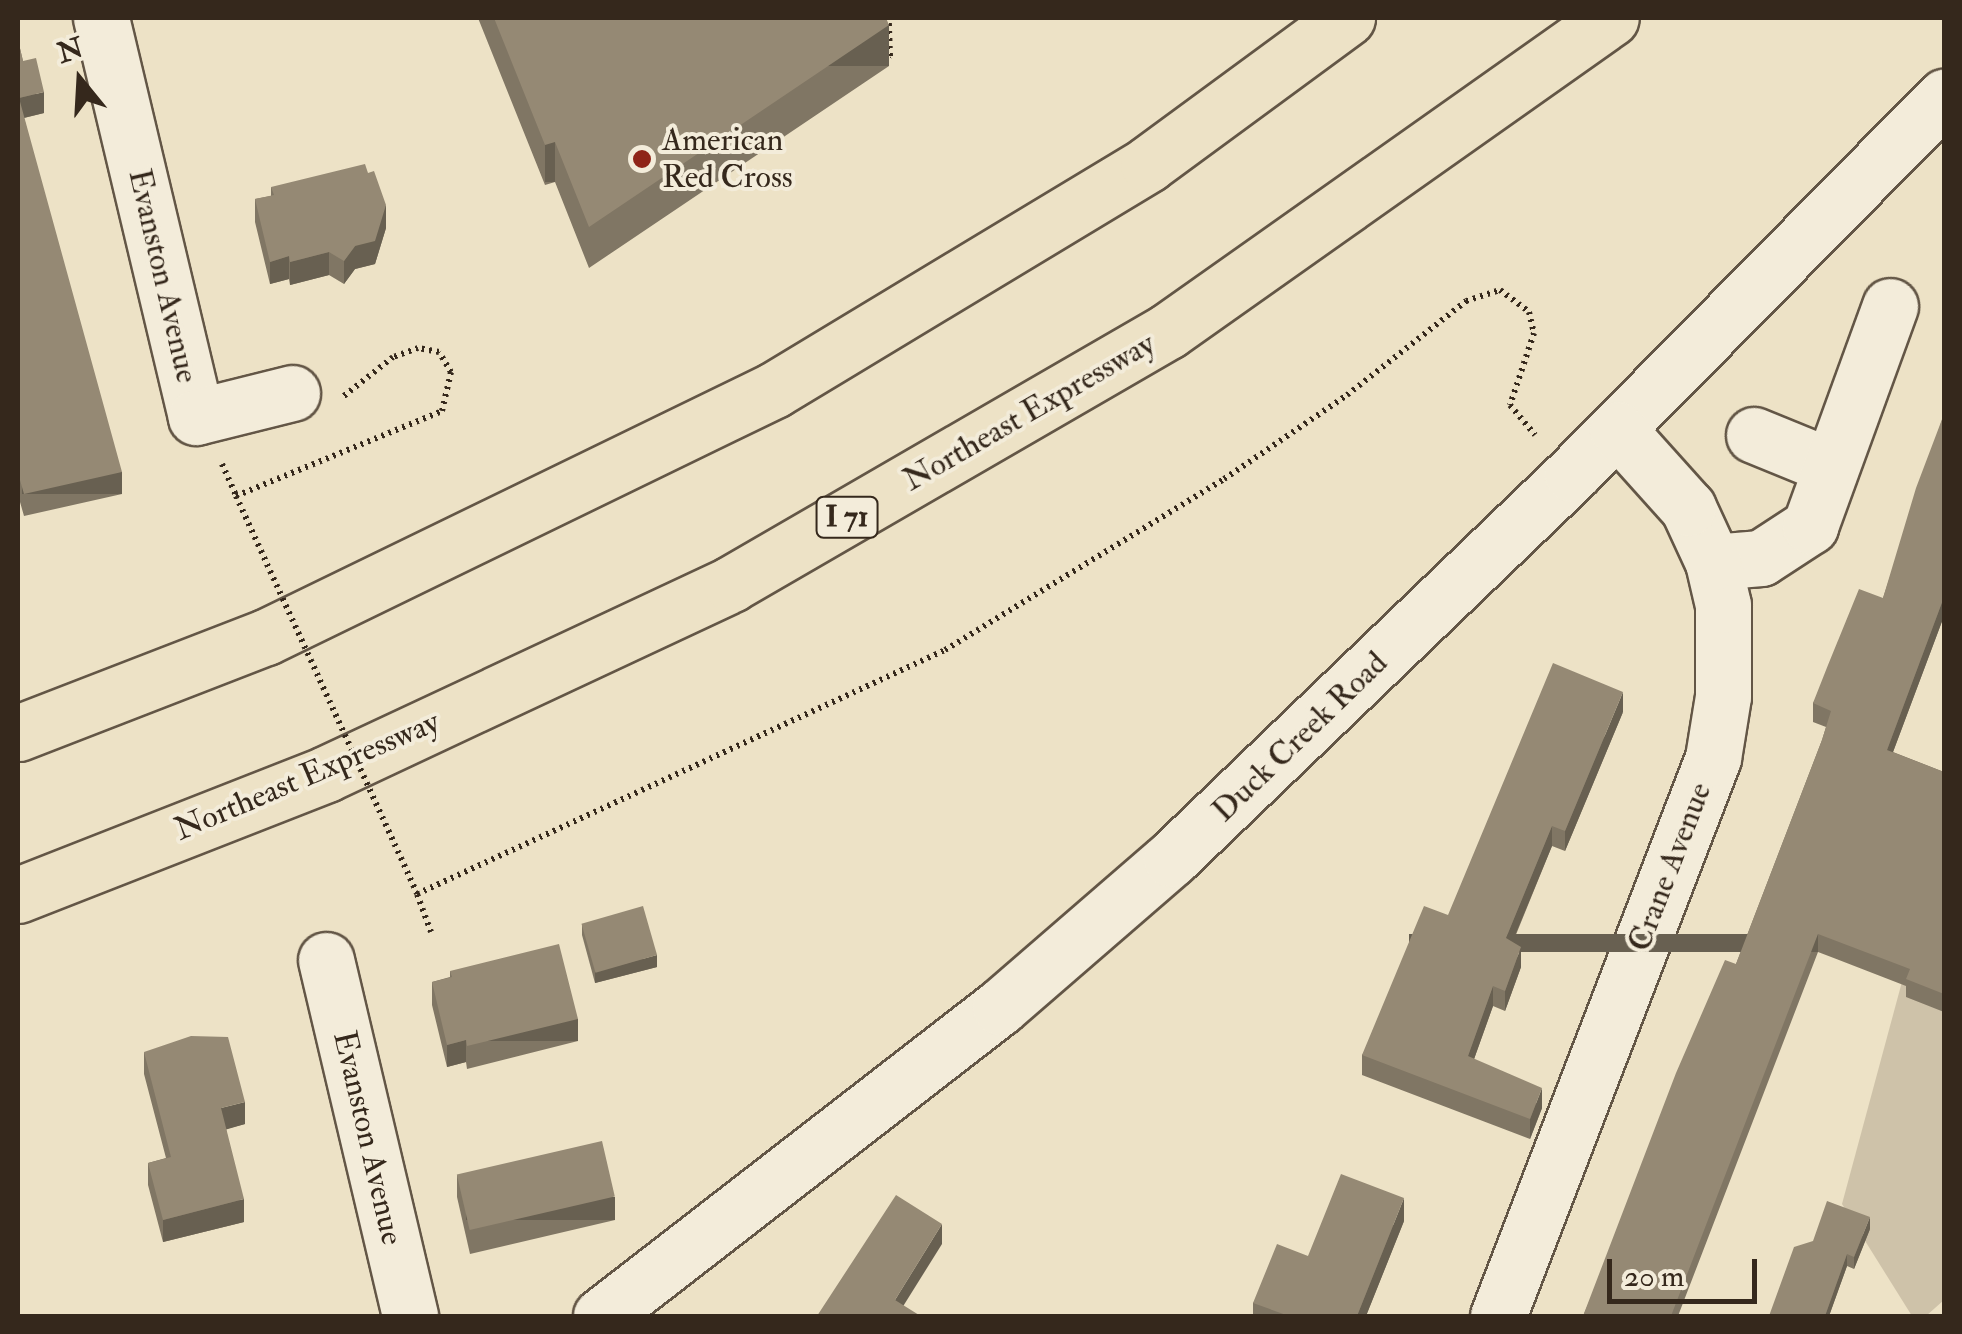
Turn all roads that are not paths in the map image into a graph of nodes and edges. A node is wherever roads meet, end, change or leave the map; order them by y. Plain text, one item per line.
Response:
1 (101, 18) edge
2 (1347, 18) edge
3 (1611, 18) edge
4 (1944, 97) edge
5 (1890, 306) dead end
6 (315, 397) road end
7 (1617, 430) junction
8 (1754, 435) dead end
9 (1830, 466) junction
10 (1713, 562) junction
11 (18, 733) edge
12 (18, 895) edge
13 (326, 960) dead end
14 (410, 1316) edge
15 (601, 1316) edge
16 (1498, 1316) edge

1 - 6 street, Evanston Avenue
2 - 11 highway
3 - 12 highway, Northeast Expressway / I 71
4 - 7 street, Duck Creek Road
5 - 9 street
7 - 10 street, Crane Avenue
7 - 15 street, Duck Creek Road
8 - 9 street
9 - 10 street
10 - 16 street, Crane Avenue
13 - 14 street, Evanston Avenue

